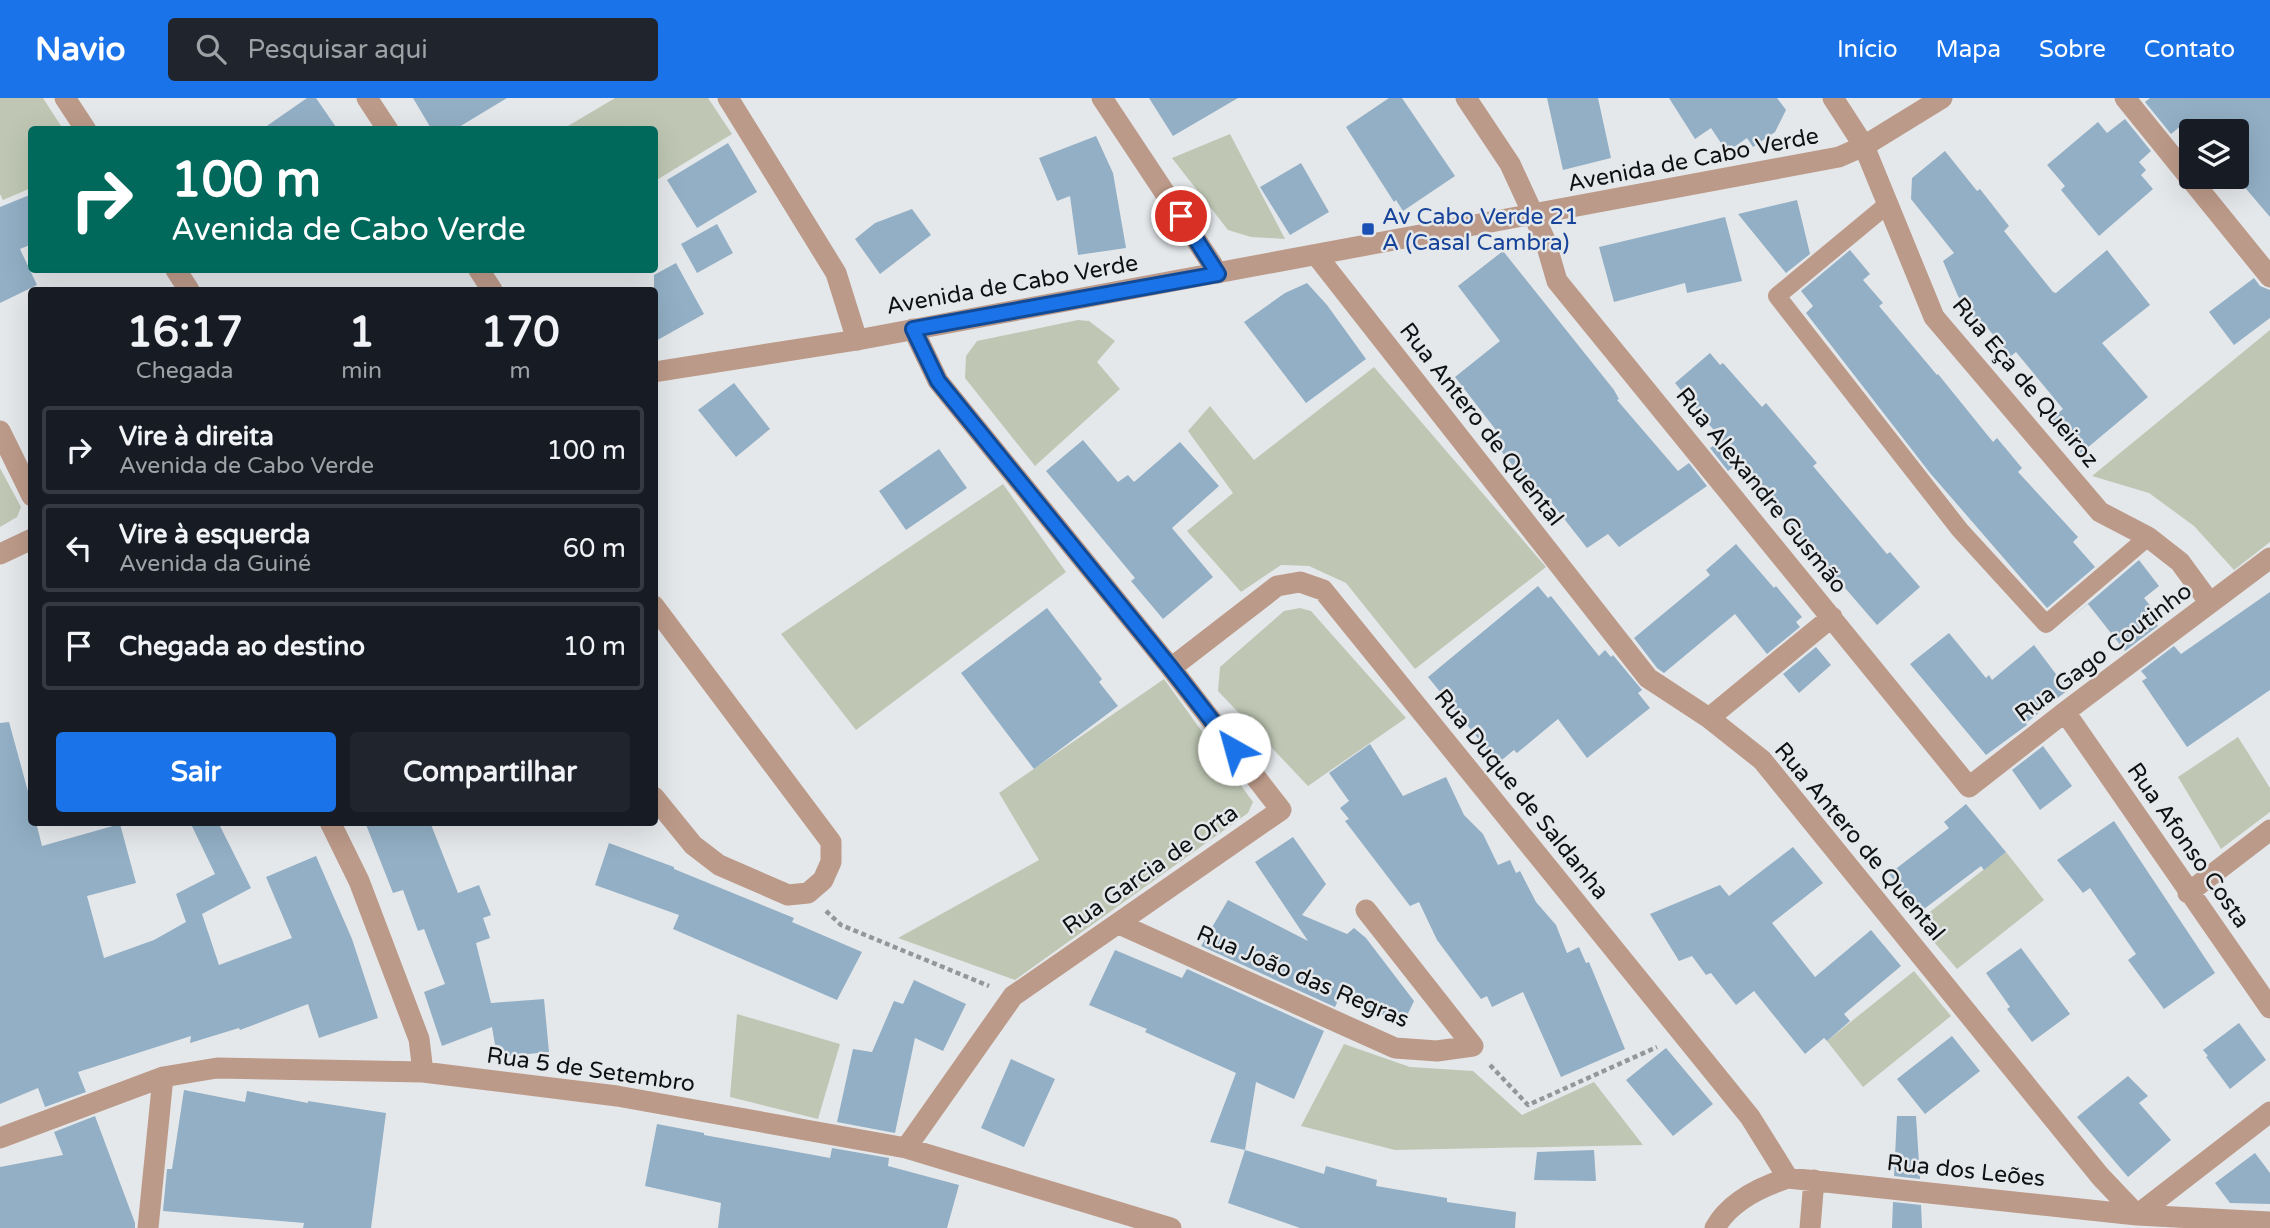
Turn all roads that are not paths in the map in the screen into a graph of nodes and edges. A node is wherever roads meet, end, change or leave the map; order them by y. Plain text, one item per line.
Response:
1 (65, 98) edge
2 (367, 98) edge
3 (727, 98) edge
4 (1102, 98) edge
5 (1466, 98) edge
6 (1833, 98) edge
7 (1942, 98) edge
8 (2125, 98) edge
9 (83, 126) edge
10 (385, 126) edge
11 (1864, 146) junction
12 (1888, 204) junction
13 (1534, 216) junction
14 (1317, 256) junction
15 (1218, 274) junction
16 (2270, 277) edge
17 (913, 329) junction
18 (857, 340) junction
19 (658, 371) edge
20 (0, 431) edge
21 (28, 488) edge
22 (2148, 537) junction
23 (28, 541) edge
24 (0, 554) edge
25 (2270, 558) edge
26 (2210, 603) junction
27 (658, 611) edge
28 (1832, 617) junction
29 (1171, 668) junction
30 (2065, 712) junction
31 (1709, 718) junction
32 (1969, 788) joint
33 (658, 802) edge
34 (332, 826) edge
35 (2270, 830) edge
36 (2188, 893) junction
37 (1366, 910) dead end
38 (1119, 924) junction
39 (2270, 1008) edge
40 (423, 1072) junction
41 (163, 1077) junction
42 (2270, 1111) edge
43 (0, 1138) edge
44 (906, 1148) junction
45 (1788, 1178) junction
46 (1814, 1180) junction
47 (2137, 1215) junction
48 (2270, 1222) edge
49 (148, 1228) edge
50 (1171, 1228) edge
51 (1715, 1228) edge
52 (1810, 1228) edge

1 - 9 street
2 - 10 street
3 - 18 street
4 - 15 street
5 - 13 street, Rua Alexandre Gusmão
6 - 11 street, Rua Eça de Queiroz
7 - 11 street, Avenida de Cabo Verde
8 - 16 street
11 - 12 street, Rua Eça de Queiroz
11 - 13 street, Avenida de Cabo Verde
12 - 22 street, Rua Eça de Queiroz
12 - 22 lane
13 - 14 street, Avenida de Cabo Verde
13 - 28 street, Rua Alexandre Gusmão
14 - 15 street, Avenida de Cabo Verde
14 - 31 street, Rua Antero de Quental
15 - 17 street, Avenida de Cabo Verde
17 - 18 street, Avenida de Cabo Verde
17 - 29 street, Rua Garcia de Orta
18 - 19 street, Avenida de Cabo Verde
20 - 21 street
22 - 26 street, Rua Eça de Queiroz
23 - 24 street
25 - 26 street, Rua Gago Coutinho
26 - 30 street, Rua Gago Coutinho
27 - 33 street
28 - 31 street
28 - 32 street, Rua Alexandre Gusmão
29 - 38 street, Rua Garcia de Orta
29 - 45 street, Rua Duque de Saldanha
30 - 32 street, Rua Gago Coutinho
30 - 36 street, Rua Afonso Costa
31 - 47 street, Rua Antero de Quental
34 - 40 street
35 - 36 street
36 - 39 street, Rua Afonso Costa
37 - 38 street, Rua João das Regras
38 - 44 street, Rua Garcia de Orta
40 - 41 street, Rua 5 de Setembro
40 - 44 street, Rua 5 de Setembro
41 - 43 street, Rua 5 de Setembro
41 - 49 street
42 - 47 street
44 - 50 street, Rua 5 de Setembro
45 - 46 street, Rua dos Leões
45 - 51 street
46 - 47 street, Rua dos Leões
46 - 52 street
47 - 48 street, Rua dos Leões

